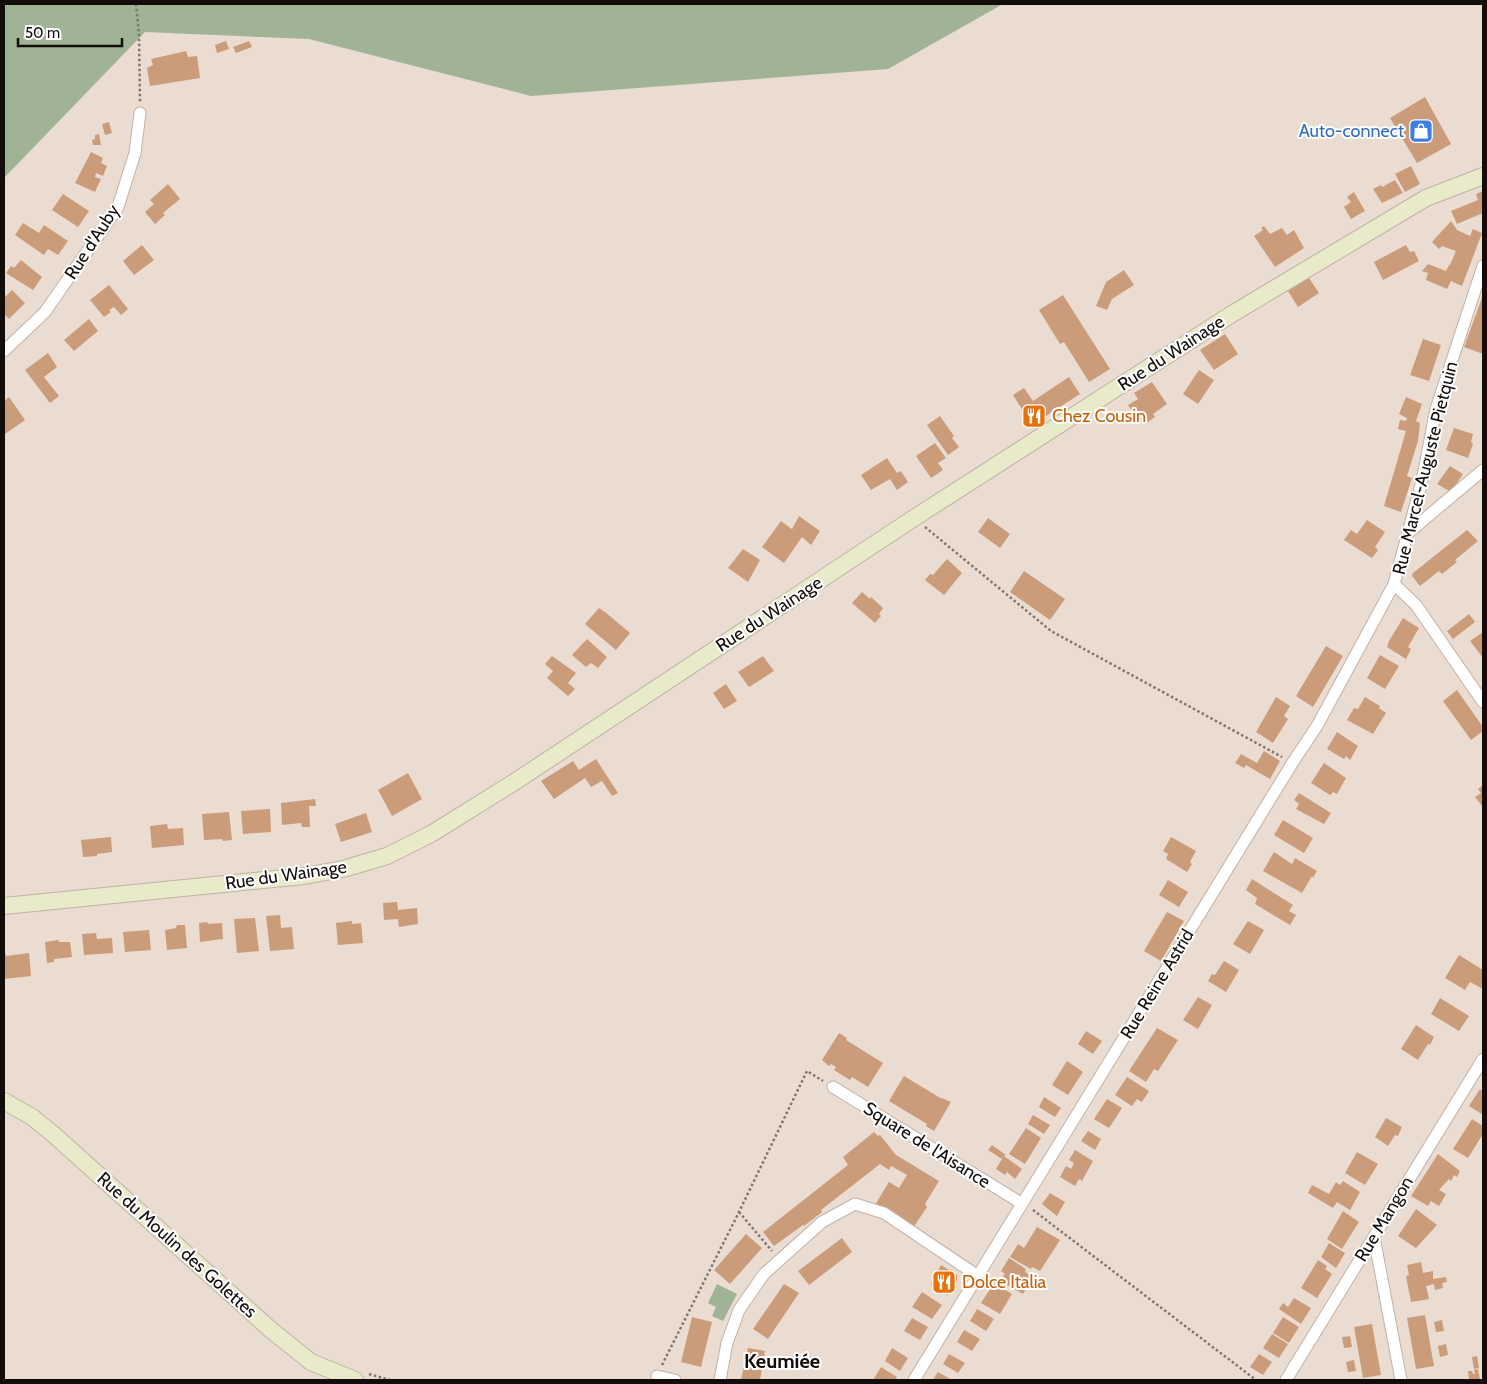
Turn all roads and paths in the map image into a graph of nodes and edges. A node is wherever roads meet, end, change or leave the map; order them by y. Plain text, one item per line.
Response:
1 (136, 4) edge
2 (140, 112) joint
3 (1483, 176) edge
4 (1483, 266) edge
5 (4, 351) edge
6 (1483, 470) edge
7 (914, 518) junction
8 (1408, 533) junction
9 (1394, 584) junction
10 (1483, 702) edge
11 (1292, 762) junction
12 (4, 906) edge
13 (1483, 1059) edge
14 (833, 1087) joint
15 (4, 1100) edge
16 (1021, 1203) junction
17 (1032, 1209) dead end
18 (739, 1212) junction
19 (1374, 1237) junction
20 (780, 1259) junction
21 (978, 1276) junction
22 (657, 1376) joint
23 (355, 1380) edge
24 (675, 1380) edge
25 (720, 1380) edge
26 (914, 1380) edge
27 (1256, 1380) edge
28 (1286, 1380) edge
29 (1400, 1380) edge

1 - 2 path
2 - 5 street, Rue d'Auby
3 - 7 main road, Rue du Wainage
4 - 8 street, Rue Marcel-Auguste Pietquin
6 - 8 street
7 - 11 path
7 - 12 main road, Rue du Wainage
8 - 9 street, Rue Marcel-Auguste Pietquin
9 - 10 street
9 - 11 street, Rue Reine Astrid
11 - 16 street, Rue Reine Astrid
13 - 19 street, Rue Mangon
14 - 16 street, Square de l'Aisance
14 - 18 path
15 - 23 main road, Rue du Moulin des Golettes
16 - 21 street, Rue Reine Astrid
17 - 27 path
18 - 20 path
18 - 22 path
19 - 28 street, Rue Mangon
19 - 29 street
20 - 21 street
20 - 25 street
21 - 26 street, Rue Reine Astrid
22 - 24 street

